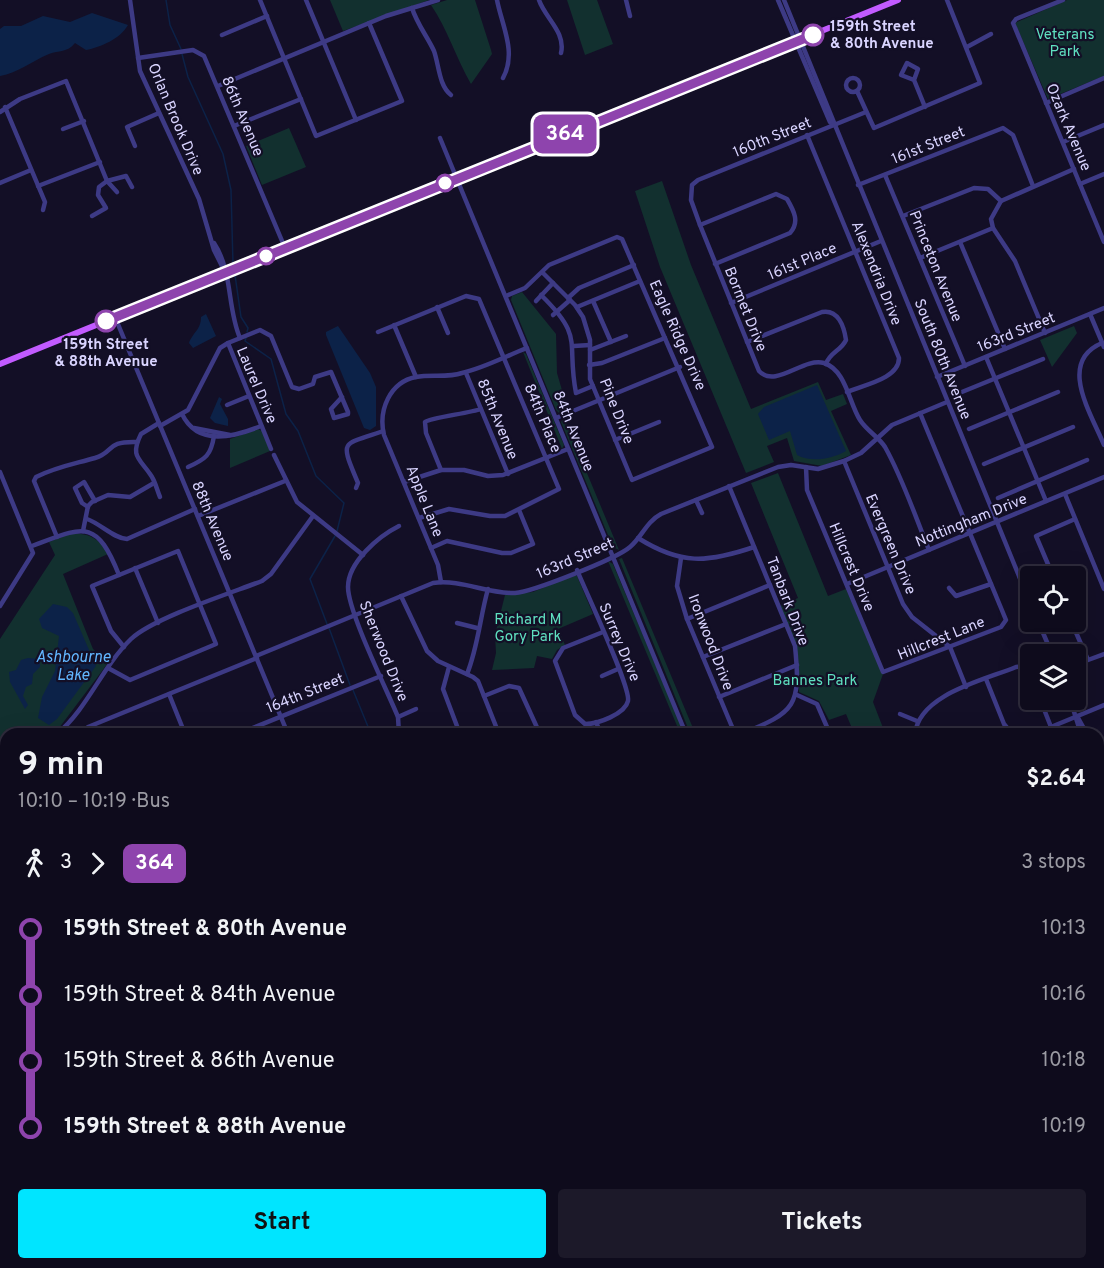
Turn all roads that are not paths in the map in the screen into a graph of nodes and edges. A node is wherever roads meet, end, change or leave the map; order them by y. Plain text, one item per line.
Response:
1 (130, 0) edge
2 (260, 0) edge
3 (306, 0) edge
4 (438, 0) edge
5 (496, 0) edge
6 (539, 0) edge
7 (626, 0) edge
8 (778, 0) edge
9 (784, 0) edge
10 (898, 0) edge
11 (947, 0) edge
12 (1063, 0) edge
13 (412, 8) junction
14 (267, 16) junction
15 (630, 16) dead end
16 (369, 23) junction
17 (991, 34) dead end
18 (222, 35) dead end
19 (798, 40) junction
20 (324, 42) junction
21 (967, 47) junction
22 (561, 53) dead end
23 (138, 58) junction
24 (285, 58) junction
25 (503, 78) dead end
26 (1104, 78) edge
27 (914, 80) dead end
28 (218, 86) junction
29 (857, 92) dead end
30 (451, 95) dead end
31 (301, 99) junction
32 (1046, 103) junction
33 (5, 107) junction
34 (925, 107) junction
35 (0, 112) edge
36 (866, 112) junction
37 (159, 114) junction
38 (356, 120) junction
39 (84, 121) junction
40 (833, 125) junction
41 (1104, 125) edge
42 (234, 126) junction
43 (63, 129) dead end
44 (807, 135) junction
45 (440, 138) dead end
46 (1063, 142) junction
47 (135, 146) dead end
48 (100, 162) junction
49 (1074, 169) junction
50 (31, 170) junction
51 (1104, 174) edge
52 (885, 175) junction
53 (457, 178) junction
54 (107, 181) junction
55 (0, 183) edge
56 (1080, 184) junction
57 (38, 186) junction
58 (858, 186) junction
59 (1033, 186) junction
60 (132, 187) dead end
61 (691, 188) joint
62 (117, 192) dead end
63 (1001, 201) junction
64 (43, 210) dead end
65 (92, 216) dead end
66 (903, 216) junction
67 (1104, 220) edge
68 (1096, 224) junction
69 (700, 225) junction
70 (993, 228) junction
71 (881, 241) junction
72 (960, 242) junction
73 (1104, 242) edge
74 (285, 248) junction
75 (855, 252) junction
76 (920, 258) junction
77 (715, 264) junction
78 (634, 266) junction
79 (225, 272) junction
80 (542, 272) junction
81 (640, 281) junction
82 (553, 283) junction
83 (541, 295) junction
84 (506, 296) junction
85 (569, 299) junction
86 (536, 301) dead end
87 (593, 301) junction
88 (731, 303) junction
89 (437, 307) junction
90 (577, 307) junction
91 (1104, 308) edge
92 (556, 313) junction
93 (1090, 314) junction
94 (115, 318) junction
95 (394, 325) junction
96 (378, 332) dead end
97 (448, 333) dead end
98 (1045, 333) junction
99 (626, 336) dead end
100 (240, 338) junction
101 (665, 338) junction
102 (611, 342) junction
103 (747, 342) junction
104 (228, 343) junction
105 (1103, 345) edge
106 (574, 346) junction
107 (590, 347) junction
108 (527, 348) junction
109 (1005, 349) junction
110 (504, 357) junction
111 (986, 357) junction
112 (1043, 359) dead end
113 (0, 364) edge
114 (826, 364) junction
115 (589, 365) junction
116 (964, 366) junction
117 (680, 367) junction
118 (466, 372) junction
119 (416, 377) junction
120 (937, 377) junction
121 (995, 378) junction
122 (593, 386) junction
123 (847, 392) junction
124 (1058, 392) dead end
125 (957, 394) dead end
126 (249, 396) junction
127 (342, 397) junction
128 (599, 400) junction
129 (947, 402) junction
130 (227, 405) dead end
131 (481, 409) junction
132 (920, 413) junction
133 (1010, 413) junction
134 (182, 414) junction
135 (556, 418) junction
136 (659, 422) dead end
137 (160, 425) junction
138 (261, 426) junction
139 (1073, 427) dead end
140 (969, 429) dead end
141 (383, 431) junction
142 (214, 434) junction
143 (877, 438) junction
144 (615, 440) junction
145 (137, 442) junction
146 (1104, 445) edge
147 (1024, 447) junction
148 (271, 449) dead end
149 (568, 449) junction
150 (274, 455) dead end
151 (546, 458) junction
152 (1087, 460) dead end
153 (843, 461) junction
154 (984, 464) dead end
155 (188, 467) dead end
156 (806, 467) junction
157 (441, 470) junction
158 (0, 472) edge
159 (508, 474) junction
160 (1104, 477) edge
161 (632, 480) joint
162 (285, 481) junction
163 (1038, 481) junction
164 (404, 482) junction
165 (154, 483) junction
166 (729, 486) junction
167 (356, 488) dead end
168 (1065, 494) junction
169 (160, 497) dead end
170 (998, 498) dead end
171 (696, 500) junction
172 (95, 501) junction
173 (1046, 501) junction
174 (88, 507) junction
175 (195, 509) junction
176 (519, 510) junction
177 (702, 513) dead end
178 (198, 516) junction
179 (313, 516) junction
180 (419, 518) junction
181 (87, 519) junction
182 (1075, 519) junction
183 (996, 522) junction
184 (399, 526) dead end
185 (83, 531) junction
186 (969, 533) junction
187 (57, 537) junction
188 (638, 538) junction
189 (32, 546) junction
190 (754, 547) junction
191 (431, 548) junction
192 (929, 550) junction
193 (363, 555) junction
194 (613, 556) junction
195 (681, 558) junction
196 (1049, 566) edge
197 (888, 567) junction
198 (135, 568) junction
199 (577, 570) junction
200 (119, 575) junction
201 (1020, 579) edge
202 (441, 582) junction
203 (847, 584) junction
204 (991, 584) junction
205 (770, 585) junction
206 (949, 588) dead end
207 (488, 589) junction
208 (1104, 589) edge
209 (230, 593) junction
210 (0, 594) edge
211 (401, 596) junction
212 (5, 598) junction
213 (200, 605) junction
214 (0, 606) edge
215 (356, 615) junction
216 (687, 619) junction
217 (158, 623) junction
218 (457, 623) dead end
219 (786, 624) junction
220 (477, 628) junction
221 (603, 632) junction
222 (1076, 632) edge
223 (124, 647) junction
224 (950, 647) junction
225 (1104, 654) edge
226 (256, 657) junction
227 (703, 657) junction
228 (797, 665) junction
229 (449, 667) junction
230 (1020, 667) edge
231 (108, 668) junction
232 (618, 669) junction
233 (885, 673) joint
234 (467, 674) junction
235 (381, 676) junction
236 (602, 676) dead end
237 (986, 679) junction
238 (966, 687) junction
239 (169, 694) junction
240 (797, 694) junction
241 (484, 696) junction
242 (719, 697) junction
243 (1104, 705) edge
244 (416, 710) dead end
245 (1044, 710) edge
246 (1075, 710) edge
247 (900, 714) dead end
248 (281, 716) junction
249 (1077, 716) junction
250 (398, 717) junction
251 (917, 721) junction
252 (597, 722) junction
253 (88, 727) dead end
254 (1051, 727) joint
255 (63, 728) edge
256 (183, 728) edge
257 (252, 728) edge
258 (286, 728) edge
259 (399, 728) edge
260 (458, 728) edge
261 (497, 728) edge
262 (537, 728) edge
263 (599, 728) edge
264 (684, 728) edge
265 (732, 728) edge
266 (754, 728) edge
267 (827, 728) edge
268 (916, 728) edge
269 (1007, 728) edge
270 (1080, 728) edge
271 (1084, 728) edge

1 - 23 street, Orlan Brook Drive
2 - 14 street
3 - 20 street
4 - 13 street
5 - 25 street
6 - 22 street
7 - 15 street
8 - 19 street, South 80th Avenue
9 - 19 street, South 80th Avenue
10 - 19 main road
11 - 21 street
12 - 32 street, Ozark Avenue
13 - 16 street
13 - 30 street
14 - 18 street
14 - 24 street
16 - 20 street
16 - 38 street
17 - 21 street
19 - 40 street, South 80th Avenue
19 - 53 main road
20 - 24 street
20 - 38 street
21 - 34 street
23 - 28 street, 86th Avenue
23 - 37 street, Orlan Brook Drive
24 - 28 street
24 - 31 street
26 - 32 street
27 - 34 street
28 - 42 street, 86th Avenue
29 - 36 street
31 - 38 street
31 - 42 street
32 - 46 street, Ozark Avenue
33 - 35 street
33 - 39 street
33 - 50 street
34 - 36 street
36 - 40 street, 160th Street
37 - 47 street
37 - 79 street, Orlan Brook Drive
39 - 43 street
39 - 48 street
40 - 44 street, 160th Street
40 - 58 street, South 80th Avenue
41 - 46 street
42 - 74 street, 86th Avenue
44 - 61 street, 160th Street
44 - 75 street, Alexendria Drive
45 - 53 street, 84th Avenue
46 - 49 street, Ozark Avenue
48 - 54 street
48 - 57 street
49 - 56 street, Ozark Avenue
49 - 59 street
50 - 55 street
50 - 57 street
51 - 56 street
52 - 58 street, 161st Street
52 - 59 street, 161st Street
52 - 66 street, Princeton Avenue
53 - 74 main road
53 - 84 street, 84th Avenue
54 - 60 street
54 - 62 street
54 - 65 street
56 - 68 street, Ozark Avenue
57 - 64 street
58 - 71 street, South 80th Avenue
59 - 63 street
61 - 69 street, Bormet Drive
63 - 66 street
63 - 70 street
66 - 76 street, Princeton Avenue
67 - 68 street
68 - 73 street, Ozark Avenue
69 - 77 street, Bormet Drive
69 - 77 street
70 - 72 street
70 - 98 street
71 - 75 street, 161st Place
71 - 120 street, South 80th Avenue
72 - 76 street
72 - 109 street
74 - 79 main road
75 - 88 street, 161st Place
75 - 123 street, Alexendria Drive
76 - 116 street, Princeton Avenue
77 - 88 street, Bormet Drive
78 - 80 street, Eagle Ridge Drive
78 - 81 street, Eagle Ridge Drive
78 - 85 street
79 - 94 main road
79 - 100 street, Orlan Brook Drive
80 - 82 street, Pine Drive
80 - 84 street
81 - 87 street
81 - 101 street, Eagle Ridge Drive
82 - 83 street
82 - 85 street, Pine Drive
83 - 86 street
83 - 92 street
84 - 108 street, 84th Avenue
85 - 90 street, Pine Drive
85 - 92 street
87 - 90 street
87 - 102 street
88 - 103 street, Bormet Drive
89 - 95 street
89 - 97 street
89 - 110 street, 84th Place
90 - 107 street, Pine Drive
91 - 93 street, 163rd Street
92 - 106 street
93 - 98 street, 163rd Street
93 - 105 street
94 - 113 main road
94 - 137 street, 88th Avenue
95 - 96 street
95 - 119 street
98 - 109 street, 163rd Street
99 - 102 street
100 - 104 street, Laurel Drive
100 - 127 street, Laurel Drive
101 - 115 street
101 - 117 street, Eagle Ridge Drive
102 - 107 street
103 - 114 street, Bormet Drive
103 - 114 street
104 - 126 street, Laurel Drive
104 - 134 street
105 - 146 street
106 - 107 street
106 - 122 street
107 - 115 street, Pine Drive
108 - 110 street
108 - 135 street, 84th Avenue
109 - 111 street, 163rd Street
110 - 118 street
110 - 151 street, 84th Place
111 - 116 street, 163rd Street
111 - 121 street
112 - 121 street
114 - 123 street
115 - 122 street, Pine Drive
116 - 120 street, 163rd Street
117 - 128 street
117 - 161 street, Eagle Ridge Drive
118 - 119 street
118 - 131 street, 85th Avenue
119 - 141 street
120 - 129 street, South 80th Avenue
121 - 125 street
121 - 133 street
122 - 128 street, Pine Drive
123 - 143 street
124 - 133 street
126 - 130 street
126 - 138 street, Laurel Drive
127 - 127 street
128 - 135 street
128 - 144 street, Pine Drive
129 - 132 street, 163rd Street
129 - 183 street, South 80th Avenue
131 - 157 street
131 - 159 street, 85th Avenue
132 - 143 street, 163rd Street
132 - 186 street
133 - 140 street
133 - 147 street
134 - 137 street
134 - 142 street
135 - 149 street, 84th Avenue
136 - 144 street
137 - 145 street
137 - 175 street, 88th Avenue
138 - 142 street
138 - 148 street, Laurel Drive
139 - 147 street
141 - 164 street, Apple Lane
141 - 167 street
142 - 155 street
143 - 153 street, 163rd Street
143 - 192 street
144 - 161 street, Pine Drive
145 - 165 street
145 - 187 street
147 - 154 street
147 - 163 street
149 - 151 street
149 - 194 street, 84th Avenue
150 - 162 street
151 - 159 street
151 - 176 street, 84th Place
152 - 163 street
153 - 156 street, 163rd Street
153 - 197 street, Evergreen Drive
156 - 166 street, 163rd Street
156 - 203 street, Hillcrest Drive
157 - 159 street
157 - 164 street
158 - 189 street
160 - 168 street, Nottingham Drive
162 - 178 street
162 - 179 street
163 - 170 street
163 - 173 street
164 - 180 street, Apple Lane
165 - 169 street
165 - 172 street
166 - 171 street, 163rd Street
166 - 190 street, Tanbark Drive
168 - 173 street, Nottingham Drive
168 - 182 street
171 - 177 street
171 - 188 street, 163rd Street
172 - 174 street
172 - 174 street
173 - 183 street, Nottingham Drive
174 - 181 street
175 - 178 street, 88th Avenue
175 - 181 street
176 - 180 street
176 - 191 street
178 - 209 street, 88th Avenue
179 - 193 street
179 - 209 street
180 - 191 street, Apple Lane
181 - 185 street
182 - 196 street
182 - 208 street
183 - 186 street, Nottingham Drive
183 - 201 street, South 80th Avenue
184 - 193 street, Sherwood Drive
185 - 187 street
185 - 200 street
186 - 192 street, Nottingham Drive
186 - 204 street
187 - 189 street
188 - 194 street, 163rd Street
188 - 195 street
189 - 212 street
190 - 195 street
190 - 205 street, Tanbark Drive
191 - 202 street, Apple Lane
192 - 197 street, Nottingham Drive
193 - 215 street, Sherwood Drive
194 - 199 street, 163rd Street
194 - 264 street, 84th Avenue
195 - 216 street, Ironwood Drive
197 - 203 street, Nottingham Drive
197 - 224 street, Evergreen Drive
198 - 200 street
198 - 213 street
198 - 217 street
199 - 207 street, 163rd Street
199 - 221 street, Surrey Drive
200 - 223 street
202 - 207 street, 163rd Street
202 - 211 street, 163rd Street
203 - 233 street, Hillcrest Drive
204 - 206 street
204 - 224 street, Hillcrest Lane
205 - 216 street
205 - 219 street, Tanbark Drive
207 - 220 street
209 - 213 street
209 - 226 street, 88th Avenue
210 - 212 street
211 - 215 street, 163rd Street
211 - 229 street
212 - 214 street
213 - 217 street
213 - 231 street
215 - 226 street, 163rd Street
215 - 235 street, Sherwood Drive
216 - 227 street, Ironwood Drive
217 - 223 street
218 - 220 street
219 - 227 street
219 - 228 street, Tanbark Drive
220 - 234 street
221 - 232 street, Surrey Drive
221 - 252 street
222 - 225 street
223 - 231 street
224 - 233 street, Hillcrest Lane
224 - 238 street, Evergreen Drive
226 - 239 street, 163rd Street
226 - 248 street, 88th Avenue
227 - 242 street, Ironwood Drive
228 - 240 street, Tanbark Drive
228 - 242 street
229 - 234 street
229 - 260 street
230 - 237 street
231 - 255 street
232 - 236 street
232 - 252 street, Surrey Drive
234 - 241 street
235 - 248 street, 164th Street
235 - 250 street, Sherwood Drive
237 - 238 street
237 - 269 street
238 - 251 street
239 - 253 street, 163rd Street
239 - 256 street
240 - 266 street
240 - 267 street
241 - 261 street
241 - 262 street
242 - 265 street, Ironwood Drive
243 - 249 street
244 - 250 street
245 - 254 street
246 - 249 street
247 - 251 street
248 - 257 street, 164th Street
248 - 258 street, 88th Avenue
249 - 254 street
249 - 270 street
249 - 271 street
250 - 259 street, Sherwood Drive
251 - 268 street
252 - 263 street

